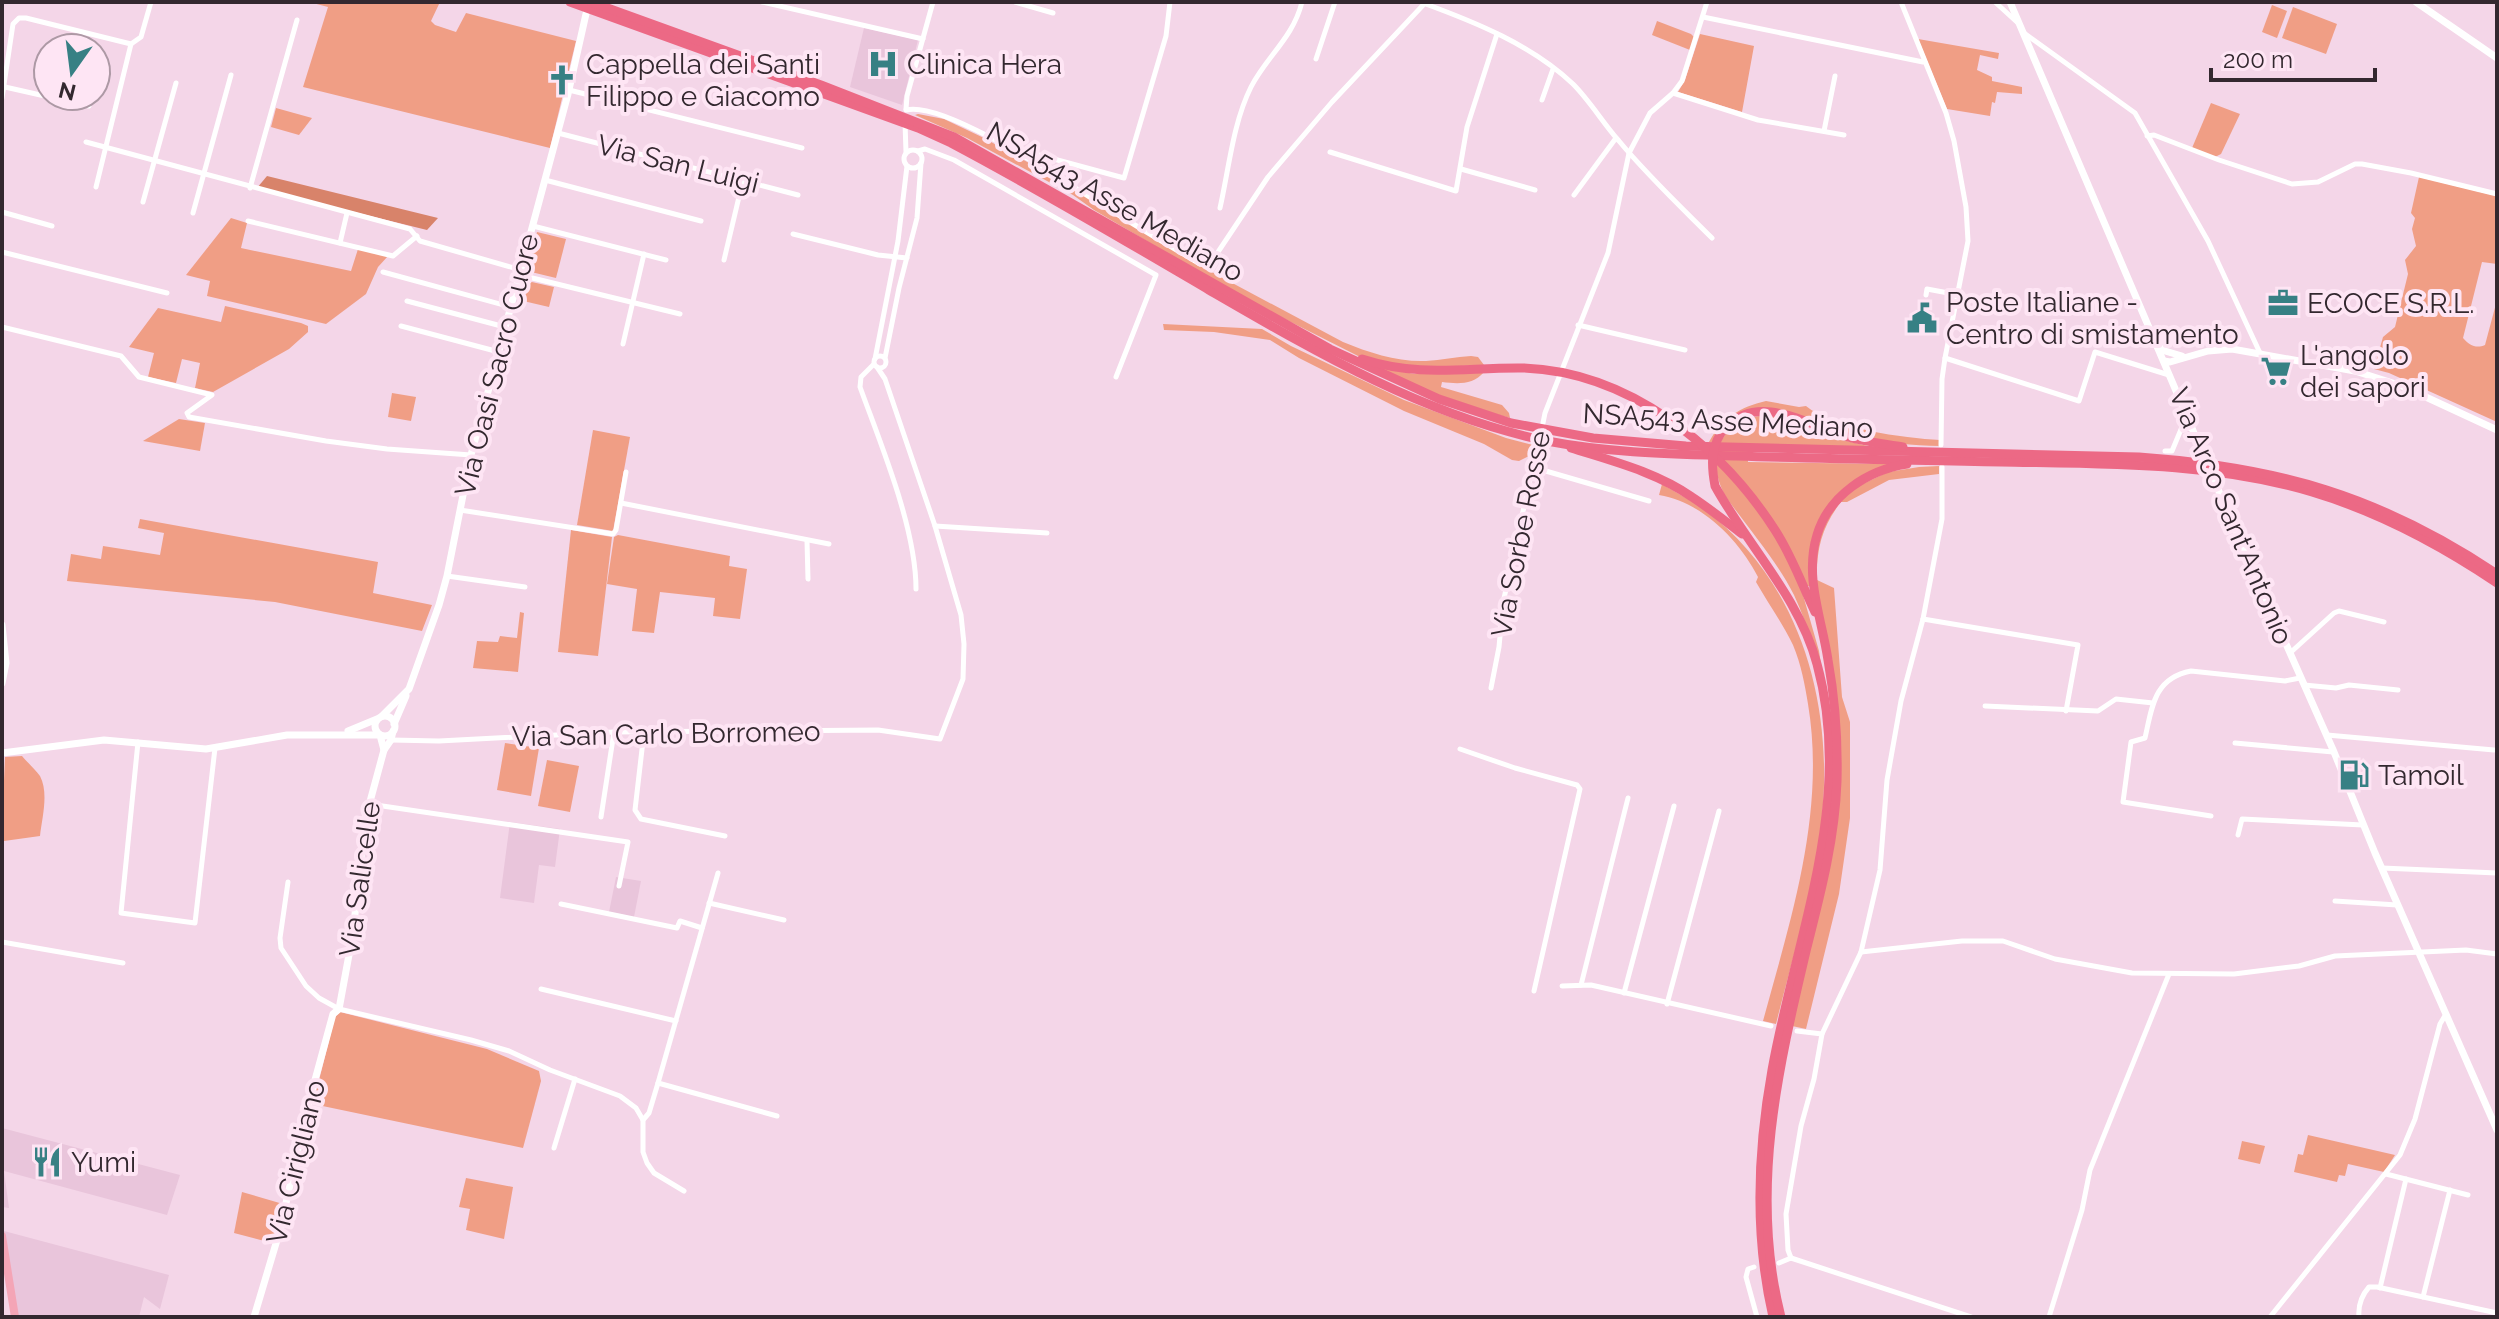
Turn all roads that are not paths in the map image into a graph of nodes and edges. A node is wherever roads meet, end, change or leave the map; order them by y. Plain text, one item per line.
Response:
1 (151, 2) edge
2 (570, 2) edge
3 (590, 2) edge
4 (762, 2) edge
5 (933, 2) edge
6 (1015, 2) edge
7 (1170, 2) edge
8 (1302, 2) edge
9 (1335, 2) edge
10 (1424, 2) edge
11 (1707, 2) edge
12 (1901, 2) edge
13 (1995, 2) edge
14 (2010, 2) edge
15 (2416, 2) edge
16 (1053, 13) dead end
17 (1703, 17) junction
18 (297, 20) dead end
19 (2022, 29) junction
20 (1497, 34) junction
21 (923, 39) junction
22 (2, 41) edge
23 (11, 42) junction
24 (131, 44) junction
25 (2497, 58) edge
26 (1316, 59) dead end
27 (1924, 62) junction
28 (1553, 69) junction
29 (231, 75) dead end
30 (1835, 76) dead end
31 (176, 83) dead end
32 (569, 90) junction
33 (3, 93) edge
34 (1673, 93) junction
35 (32, 97) edge
36 (1542, 100) dead end
37 (906, 110) junction
38 (1824, 131) junction
39 (558, 133) junction
40 (1844, 135) dead end
41 (2147, 136) junction
42 (1616, 138) junction
43 (952, 140) junction
44 (86, 142) dead end
45 (105, 148) junction
46 (802, 148) dead end
47 (912, 151) junction
48 (1330, 152) dead end
49 (1629, 153) junction
50 (1039, 155) dead end
51 (154, 161) junction
52 (921, 163) junction
53 (907, 166) junction
54 (1461, 169) junction
55 (204, 175) junction
56 (545, 180) junction
57 (743, 180) junction
58 (96, 187) dead end
59 (250, 188) junction
60 (1535, 190) dead end
61 (2497, 194) edge
62 (798, 195) dead end
63 (1574, 195) dead end
64 (143, 202) dead end
65 (1220, 208) dead end
66 (2, 212) edge
67 (193, 213) dead end
68 (347, 213) junction
69 (248, 221) dead end
70 (701, 221) dead end
71 (52, 226) dead end
72 (533, 226) junction
73 (793, 234) dead end
74 (417, 236) junction
75 (1712, 238) dead end
76 (340, 243) junction
77 (2, 252) edge
78 (644, 254) junction
79 (896, 256) junction
80 (907, 258) junction
81 (666, 260) dead end
82 (724, 260) dead end
83 (383, 272) dead end
84 (520, 273) junction
85 (167, 293) dead end
86 (1926, 295) dead end
87 (1959, 295) junction
88 (407, 301) dead end
89 (633, 302) junction
90 (511, 307) junction
91 (680, 314) dead end
92 (1578, 325) junction
93 (401, 326) dead end
94 (2, 327) edge
95 (505, 327) junction
96 (880, 333) junction
97 (890, 335) junction
98 (623, 344) dead end
99 (2157, 345) junction
100 (1330, 349) junction
101 (1685, 350) dead end
102 (499, 352) junction
103 (2260, 353) junction
104 (2184, 356) junction
105 (885, 358) junction
106 (1945, 358) junction
107 (2164, 361) junction
108 (875, 363) junction
109 (885, 366) junction
110 (1116, 377) dead end
111 (2171, 377) junction
112 (885, 379) junction
113 (1474, 416) junction
114 (2193, 429) junction
115 (2497, 430) edge
116 (1549, 441) junction
117 (1941, 445) dead end
118 (2165, 451) dead end
119 (1751, 453) junction
120 (471, 455) junction
121 (1928, 456) junction
122 (1532, 467) junction
123 (1942, 467) dead end
124 (626, 472) dead end
125 (2339, 497) junction
126 (1649, 501) dead end
127 (621, 503) junction
128 (460, 510) junction
129 (935, 526) junction
130 (1047, 533) dead end
131 (1746, 537) junction
132 (807, 541) junction
133 (829, 544) dead end
134 (2497, 574) edge
135 (447, 576) junction
136 (808, 579) dead end
137 (2497, 583) edge
138 (525, 587) dead end
139 (916, 589) dead end
140 (1812, 597) junction
141 (1923, 619) junction
142 (2384, 622) dead end
143 (2, 625) edge
144 (2290, 653) junction
145 (2302, 681) junction
146 (2, 683) edge
147 (1491, 688) dead end
148 (409, 689) junction
149 (2398, 690) dead end
150 (2153, 703) junction
151 (1985, 706) dead end
152 (2066, 711) junction
153 (381, 717) junction
154 (393, 732) junction
155 (614, 732) junction
156 (644, 732) junction
157 (335, 733) junction
158 (380, 735) junction
159 (2327, 735) junction
160 (138, 742) junction
161 (2235, 743) dead end
162 (215, 748) junction
163 (1460, 749) dead end
164 (384, 750) junction
165 (2494, 750) dead end
166 (2334, 752) junction
167 (2, 753) edge
168 (1628, 798) dead end
169 (369, 804) junction
170 (1674, 806) dead end
171 (1719, 811) dead end
172 (2211, 816) dead end
173 (601, 817) dead end
174 (2364, 825) junction
175 (2238, 835) dead end
176 (725, 836) dead end
177 (2382, 868) junction
178 (718, 873) dead end
179 (2497, 873) edge
180 (288, 882) dead end
181 (619, 886) dead end
182 (2335, 901) dead end
183 (709, 903) junction
184 (561, 904) dead end
185 (2397, 905) junction
186 (784, 920) dead end
187 (702, 928) junction
188 (2, 942) edge
189 (1861, 952) junction
190 (2419, 952) junction
191 (2497, 954) edge
192 (123, 963) dead end
193 (2169, 974) junction
194 (1581, 985) junction
195 (1562, 986) dead end
196 (541, 989) dead end
197 (1534, 991) dead end
198 (1624, 993) junction
199 (1667, 1004) junction
200 (339, 1009) junction
201 (2446, 1013) junction
202 (676, 1021) junction
203 (1771, 1026) dead end
204 (1797, 1031) dead end
205 (1822, 1034) junction
206 (575, 1079) junction
207 (658, 1083) junction
208 (777, 1116) dead end
209 (643, 1120) junction
210 (2497, 1130) edge
211 (554, 1148) dead end
212 (2386, 1174) junction
213 (2406, 1179) junction
214 (2450, 1190) junction
215 (684, 1191) dead end
216 (2468, 1195) dead end
217 (2, 1236) edge
218 (1791, 1258) junction
219 (1779, 1263) dead end
220 (1754, 1267) dead end
221 (2380, 1288) junction
222 (2423, 1297) junction
223 (2497, 1313) edge
224 (15, 1317) edge
225 (254, 1317) edge
226 (1757, 1317) edge
227 (1773, 1317) edge
228 (1781, 1317) edge
229 (1971, 1317) edge
230 (2049, 1317) edge
231 (2270, 1317) edge
232 (2359, 1317) edge

1 - 24 street
2 - 43 highway, NSA543 Asse Mediano
3 - 32 street, Via Oasi Sacro Cuore
3 - 43 highway
4 - 21 street
5 - 21 street
6 - 16 street
7 - 50 street
8 - 65 street
9 - 26 street
10 - 20 street
10 - 37 street
11 - 17 street, Via Sorbe Rosse
12 - 27 street
13 - 19 street
14 - 19 street, Via Arco Sant'Antonio
15 - 25 street
17 - 27 street
17 - 34 street, Via Sorbe Rosse
18 - 59 street
19 - 41 street
19 - 99 street, Via Arco Sant'Antonio
20 - 28 street
20 - 54 street
21 - 37 street
22 - 23 street
23 - 24 street
23 - 33 street
24 - 45 street
27 - 87 street
28 - 36 street
28 - 42 street
29 - 55 street
30 - 38 street
31 - 51 street
32 - 39 street, Via Oasi Sacro Cuore
32 - 46 street
33 - 35 street
34 - 38 street
34 - 49 street, Via Sorbe Rosse
37 - 47 street
38 - 40 street
39 - 56 street, Via Oasi Sacro Cuore
39 - 57 street, Via San Luigi
41 - 61 street
41 - 103 street
42 - 49 street
42 - 63 street
43 - 100 highway, NSA543 Asse Mediano
43 - 113 highway, NSA543 Asse Mediano
44 - 45 street
45 - 51 street
45 - 58 street
47 - 52 street
47 - 53 street
47 - 110 street
48 - 54 street
49 - 75 street
49 - 92 street, Via Sorbe Rosse
51 - 55 street
51 - 64 street
52 - 53 street
52 - 80 street
53 - 79 street
54 - 60 street
55 - 59 street
55 - 67 street
56 - 70 street
56 - 72 street, Via Oasi Sacro Cuore
57 - 62 street, Via San Luigi
57 - 82 street
59 - 68 street
66 - 71 street
68 - 74 street
68 - 76 street
69 - 76 street
72 - 78 street
72 - 84 street, Via Oasi Sacro Cuore
73 - 79 street
74 - 76 street
74 - 84 street
77 - 85 street
78 - 81 street
78 - 89 street
79 - 80 street
79 - 96 street
80 - 97 street
83 - 90 street
84 - 89 street
84 - 90 street, Via Oasi Sacro Cuore
86 - 87 street
87 - 106 street
88 - 95 street
89 - 91 street
89 - 98 street
90 - 95 street, Via Oasi Sacro Cuore
92 - 101 street
92 - 122 street, Via Sorbe Rosse
93 - 102 street
94 - 120 street
95 - 102 street, Via Oasi Sacro Cuore
96 - 97 street
96 - 108 street
97 - 105 street
99 - 104 street
99 - 107 street, Via Arco Sant'Antonio
100 - 113 highway, NSA543 Asse Mediano
100 - 140 highway
102 - 120 street, Via Oasi Sacro Cuore
103 - 104 street
103 - 115 street
104 - 107 street
104 - 111 street
105 - 108 street
105 - 109 street
106 - 111 street
106 - 117 street
107 - 111 street, Via Arco Sant'Antonio
108 - 109 street
108 - 112 street
108 - 139 street
109 - 112 street
111 - 114 street, Via Arco Sant'Antonio
112 - 129 street
113 - 116 highway, NSA543 Asse Mediano
113 - 119 highway, NSA543 Asse Mediano
114 - 118 street
114 - 144 street, Via Arco Sant'Antonio
116 - 119 highway, NSA543 Asse Mediano
116 - 131 highway
119 - 121 highway, NSA543 Asse Mediano
120 - 128 street, Via Oasi Sacro Cuore
121 - 125 highway, NSA543 Asse Mediano
121 - 131 highway
121 - 140 highway
122 - 126 street
122 - 147 street, Via Sorbe Rosse
123 - 141 street
124 - 127 street
125 - 134 highway
125 - 137 highway
127 - 128 street
127 - 132 street
128 - 135 street, Via Oasi Sacro Cuore
129 - 130 street
129 - 156 street, Via San Carlo Borromeo
131 - 227 highway
132 - 133 street
132 - 136 street
135 - 138 street
135 - 148 street, Via Oasi Sacro Cuore
140 - 228 highway
141 - 152 street
141 - 189 street
142 - 144 street
143 - 146 street
144 - 145 street, Via Arco Sant'Antonio
145 - 149 street
145 - 150 street, Via Arco Sant'Antonio
145 - 159 street, Via Arco Sant'Antonio
148 - 153 street, Via Oasi Sacro Cuore
148 - 154 street
150 - 152 street
150 - 172 street, Via Arco Sant'Antonio
151 - 152 street
153 - 154 street
153 - 157 street, Via Oasi Sacro Cuore
153 - 158 street
154 - 155 street, Via San Carlo Borromeo
154 - 158 street
154 - 164 street
155 - 156 street, Via San Carlo Borromeo
155 - 173 street
156 - 176 street
157 - 158 street, Via Oasi Sacro Cuore
157 - 162 street, Via Oasi Sacro Cuore
158 - 164 street
159 - 165 street
159 - 166 street, Via Arco Sant'Antonio
160 - 162 street, Via Oasi Sacro Cuore
160 - 162 street
160 - 167 street, Via Oasi Sacro Cuore
161 - 166 street
163 - 197 street
164 - 169 street, Via Salicelle
166 - 174 street, Via Arco Sant'Antonio
168 - 194 street
169 - 181 street
169 - 200 street, Via Salicelle
170 - 198 street
171 - 199 street
174 - 175 street
174 - 177 street, Via Arco Sant'Antonio
177 - 179 street
177 - 185 street, Via Arco Sant'Antonio
178 - 183 street
180 - 200 street
182 - 185 street
183 - 186 street
183 - 187 street
184 - 187 street
185 - 190 street, Via Arco Sant'Antonio
187 - 202 street
188 - 192 street
189 - 193 street
189 - 205 street
190 - 191 street
190 - 193 street
190 - 201 street, Via Arco Sant'Antonio
193 - 230 street
194 - 195 street
194 - 198 street
196 - 202 street
198 - 199 street
199 - 203 street
200 - 206 street
200 - 225 street, Via Cirigliano
201 - 210 street, Via Arco Sant'Antonio
201 - 212 street
202 - 207 street
204 - 205 street
205 - 218 street
206 - 209 street
206 - 211 street
207 - 208 street
207 - 209 street
209 - 215 street
212 - 213 street
212 - 231 street
213 - 214 street
213 - 221 street
214 - 216 street
214 - 222 street
217 - 224 main road
218 - 219 street
218 - 229 street
220 - 226 street
221 - 222 street
221 - 232 street
222 - 223 street

